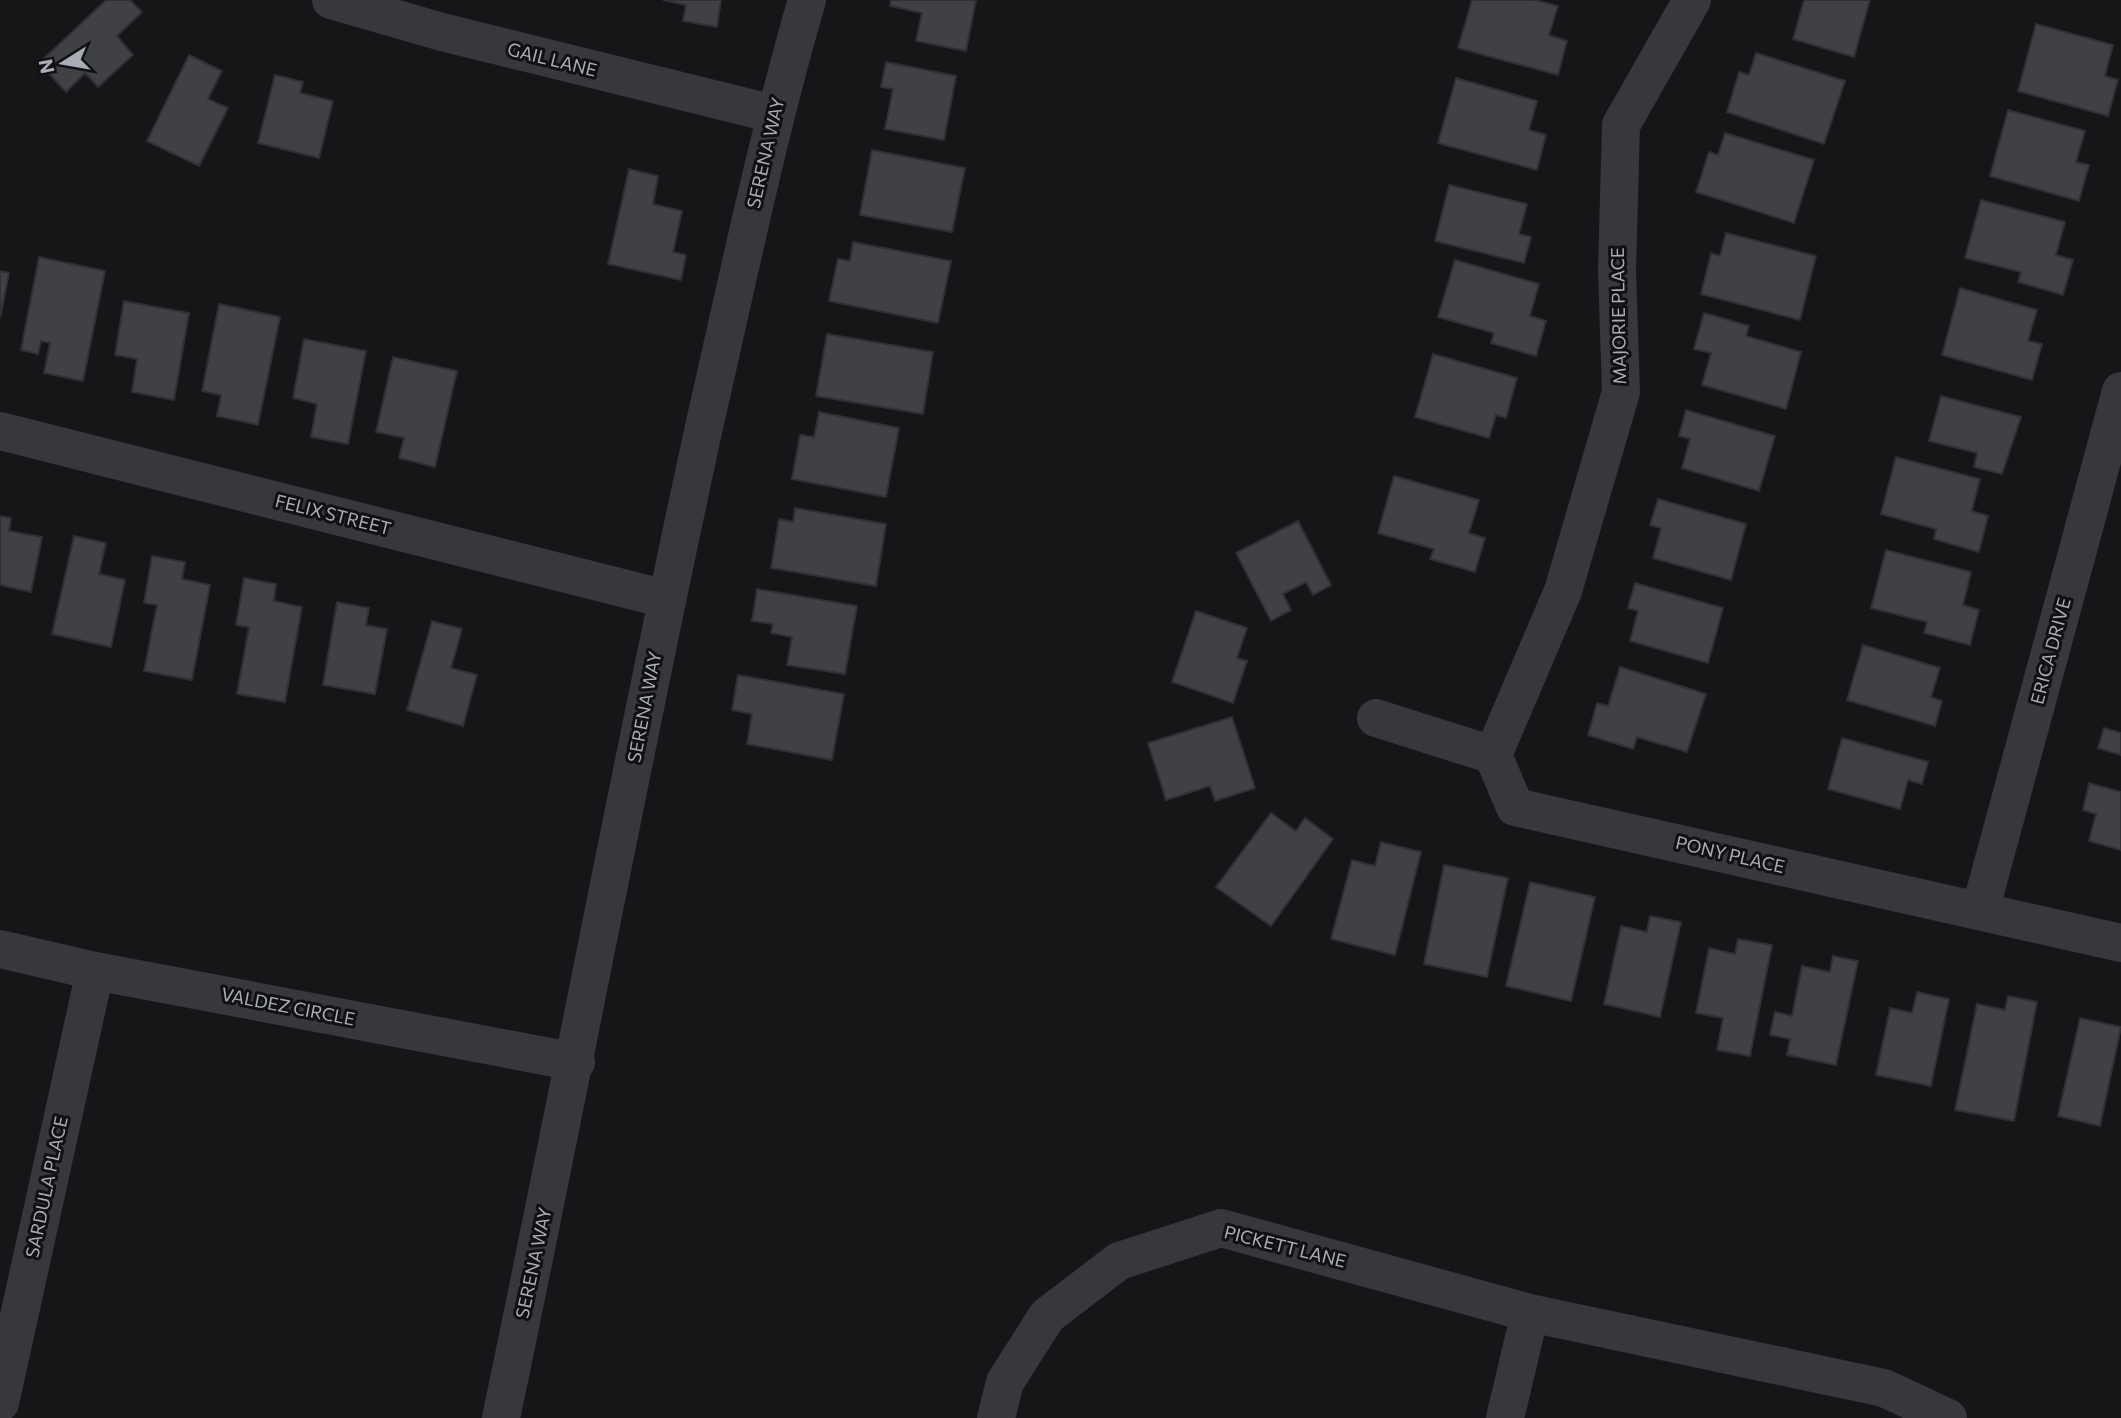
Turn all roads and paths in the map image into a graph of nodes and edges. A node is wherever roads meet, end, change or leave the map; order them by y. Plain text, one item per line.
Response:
1 (331, 0) edge
2 (807, 0) edge
3 (1692, 0) edge
4 (774, 114) junction
5 (2121, 391) edge
6 (0, 431) edge
7 (666, 600) junction
8 (1376, 718) dead end
9 (1493, 755) junction
10 (1980, 911) junction
11 (2121, 943) edge
12 (0, 949) edge
13 (95, 971) junction
14 (576, 1062) junction
15 (1530, 1313) junction
16 (0, 1403) edge
17 (502, 1418) edge
18 (996, 1418) edge
19 (1505, 1418) edge
20 (1948, 1418) edge

1 - 4 street, GAIL LANE
2 - 4 street, SERENA WAY
3 - 9 street, MAJORIE PLACE
4 - 7 street, SERENA WAY
5 - 10 street, ERICA DRIVE
6 - 7 street, FELIX STREET
7 - 14 street, SERENA WAY
8 - 9 street
9 - 10 street, PONY PLACE
10 - 11 street, PONY PLACE
12 - 13 street, VALDEZ CIRCLE
13 - 14 street, VALDEZ CIRCLE
13 - 16 street, SARDULA PLACE
14 - 17 street, SERENA WAY
15 - 18 street, PICKETT LANE
15 - 19 street
15 - 20 street, PICKETT LANE

